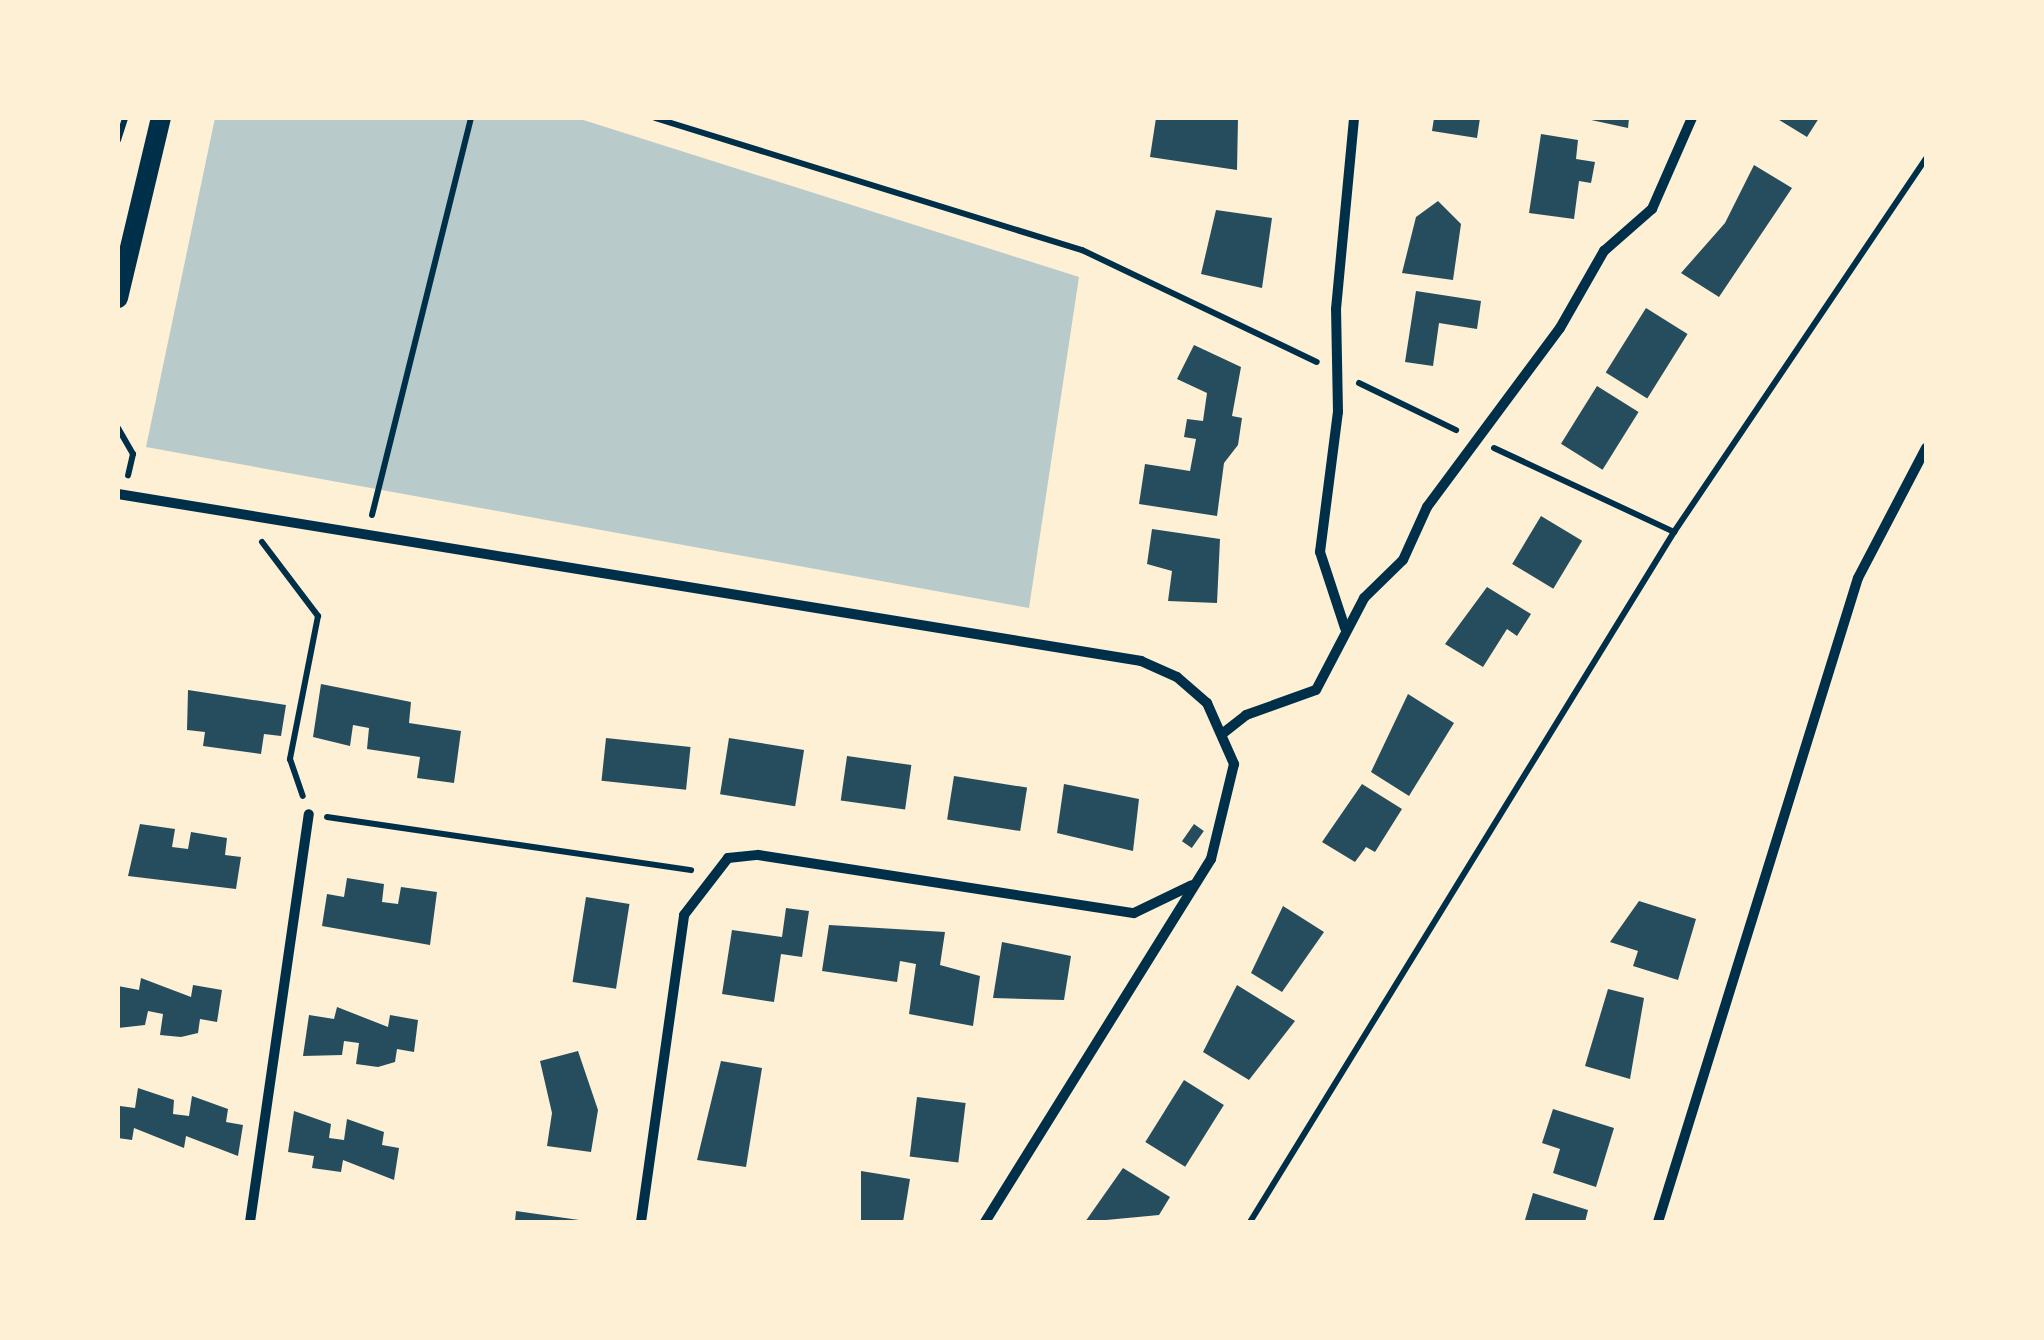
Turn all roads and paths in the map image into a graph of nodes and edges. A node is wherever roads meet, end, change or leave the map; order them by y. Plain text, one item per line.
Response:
1 (125, 118) edge
2 (161, 118) edge
3 (471, 118) edge
4 (654, 118) edge
5 (1354, 118) edge
6 (1692, 118) edge
7 (118, 140) edge
8 (1926, 158) edge
9 (118, 298) edge
10 (1335, 370) junction
11 (1480, 441) junction
12 (1926, 448) edge
13 (118, 494) edge
14 (242, 514) junction
15 (1674, 532) junction
16 (367, 536) junction
17 (1345, 628) junction
18 (1222, 734) junction
19 (308, 814) junction
20 (712, 872) junction
21 (1196, 882) junction
22 (250, 1222) edge
23 (641, 1222) edge
24 (985, 1222) edge
25 (1250, 1222) edge
26 (1658, 1222) edge

1 - 7 path
2 - 9 main road
3 - 16 path
4 - 10 path
5 - 10 street
6 - 11 street
8 - 15 path
10 - 11 path
10 - 17 street
11 - 15 path
11 - 17 street
12 - 26 street
13 - 14 street
14 - 16 street
14 - 19 path
15 - 25 path
16 - 18 street
17 - 18 street
18 - 21 street
19 - 20 path
19 - 22 street
20 - 21 street
20 - 23 street
21 - 24 street

